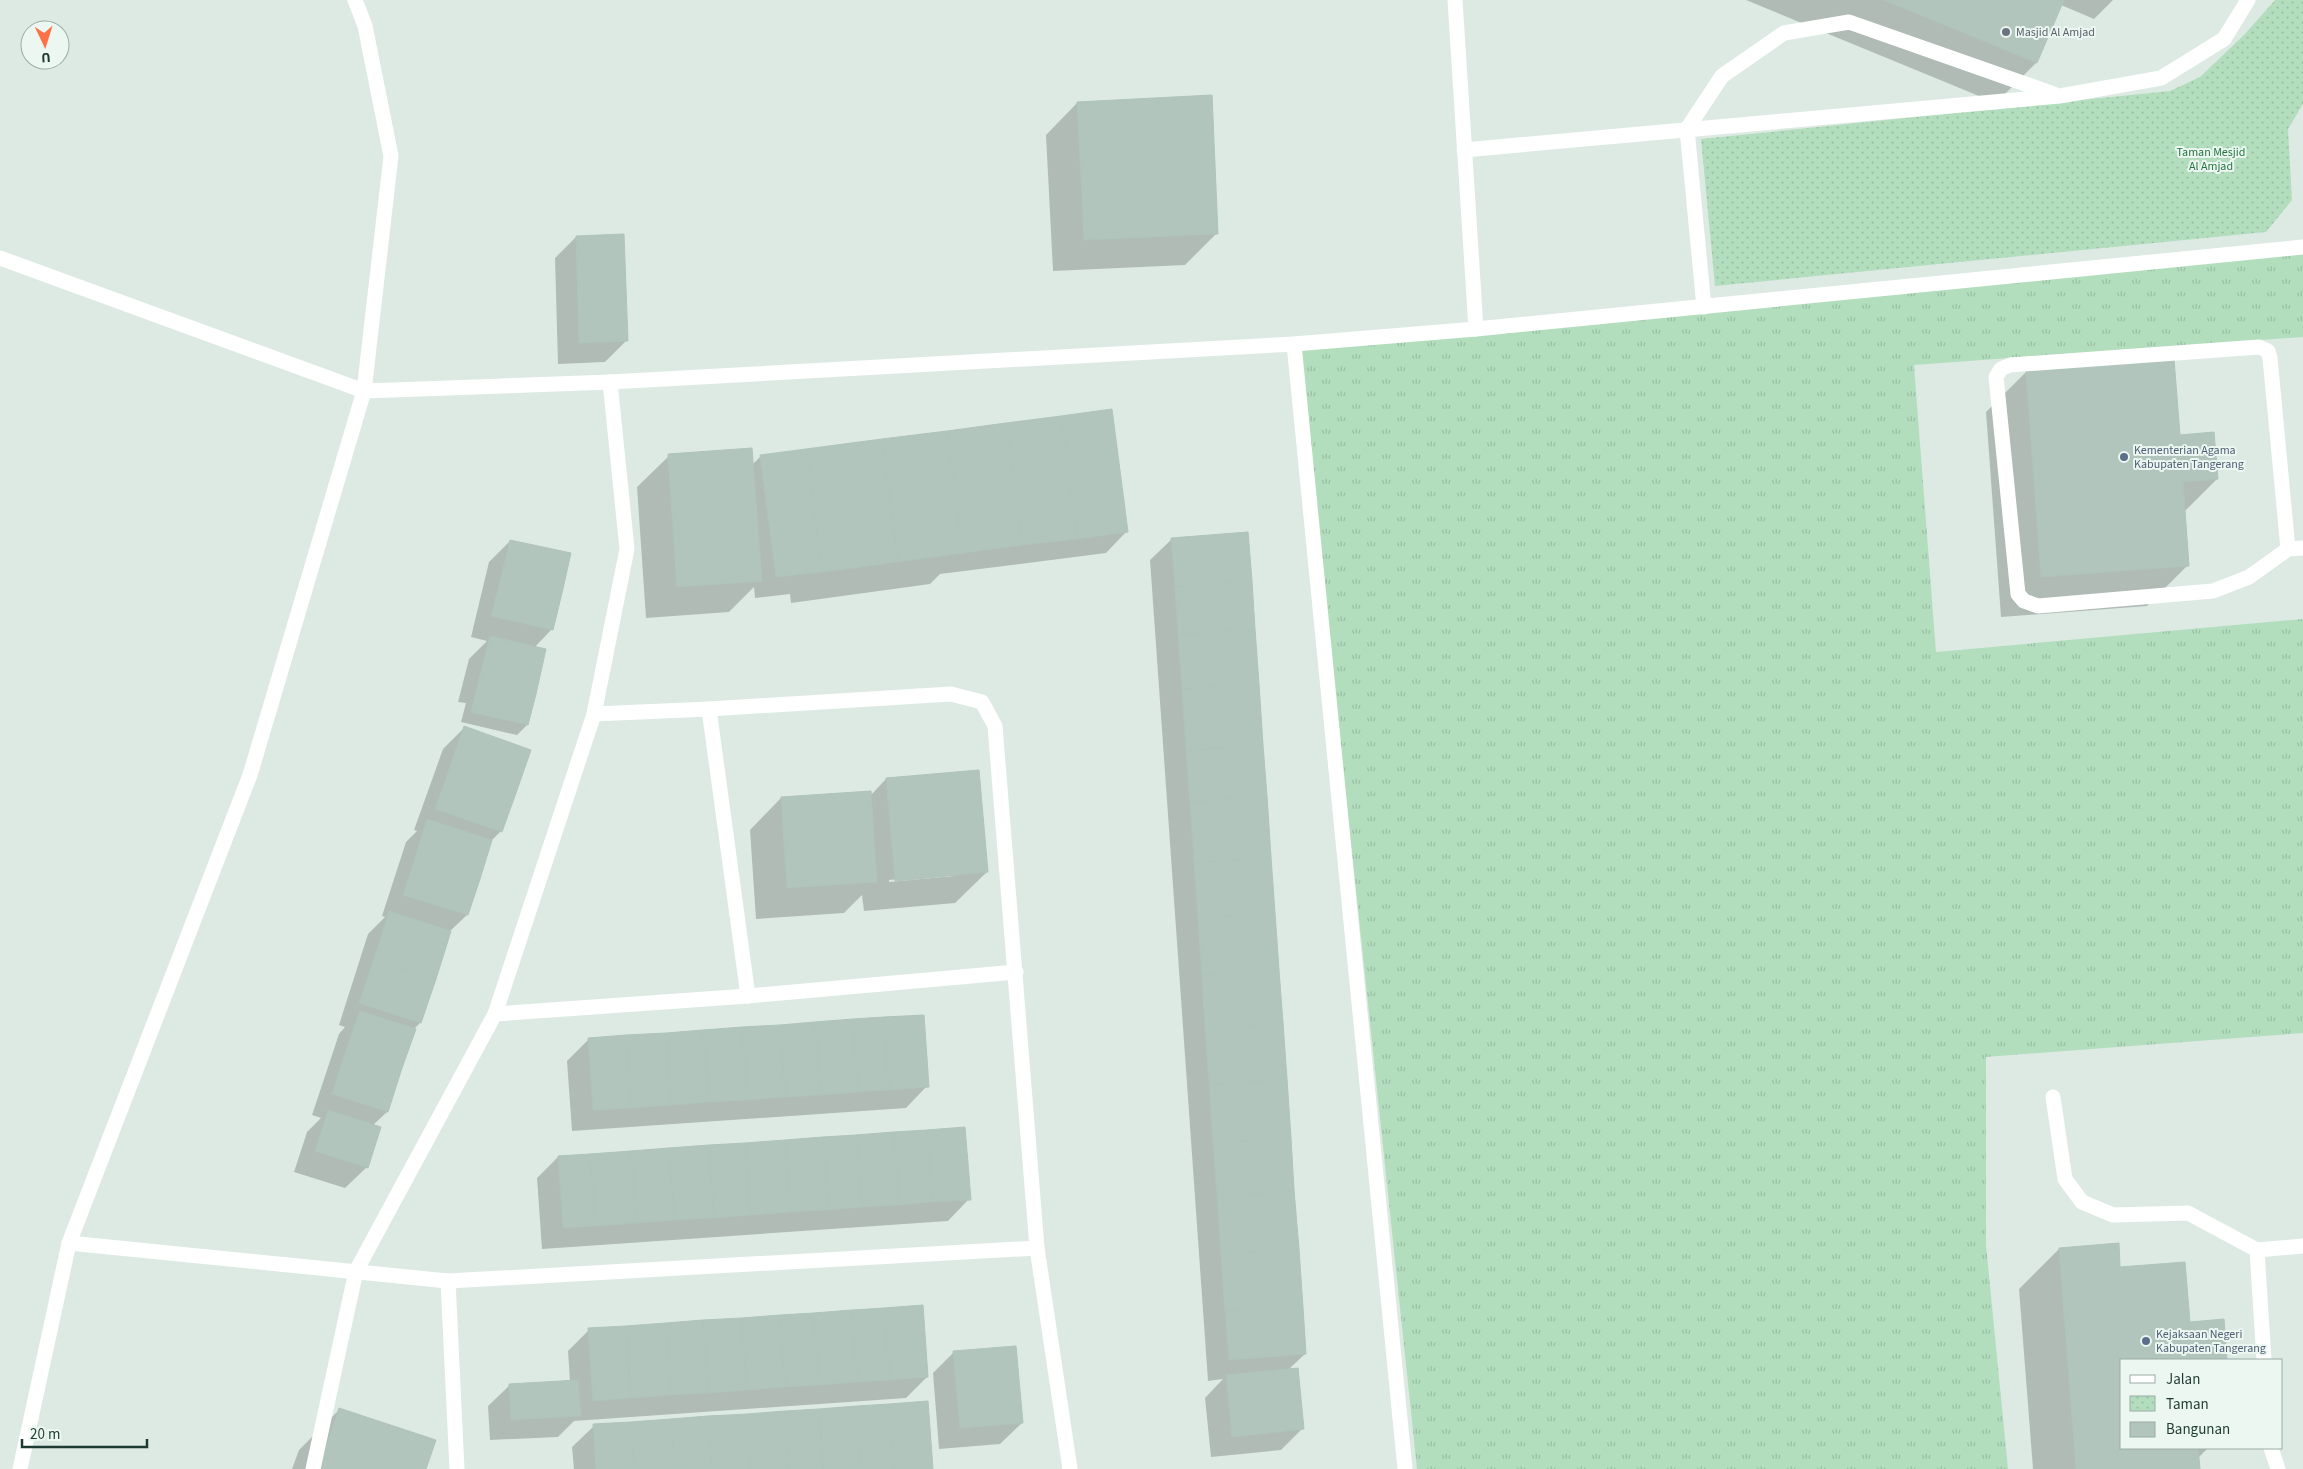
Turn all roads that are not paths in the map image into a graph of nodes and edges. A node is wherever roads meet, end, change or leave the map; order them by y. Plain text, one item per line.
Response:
1 (356, 0) edge
2 (1454, 0) edge
3 (2248, 0) edge
4 (2060, 96) junction
5 (1687, 130) junction
6 (1464, 150) junction
7 (2303, 247) edge
8 (0, 258) edge
9 (1704, 307) junction
10 (1476, 329) junction
11 (1294, 344) junction
12 (610, 382) junction
13 (364, 391) junction
14 (2295, 549) edge
15 (709, 709) junction
16 (594, 714) junction
17 (1016, 972) junction
18 (748, 996) junction
19 (495, 1014) junction
20 (2053, 1097) dead end
21 (69, 1243) junction
22 (2303, 1246) edge
23 (1037, 1248) junction
24 (2257, 1250) junction
25 (356, 1271) junction
26 (448, 1281) junction
27 (2264, 1359) edge
28 (2271, 1449) edge
29 (20, 1469) edge
30 (313, 1469) edge
31 (457, 1469) edge
32 (1070, 1469) edge
33 (1405, 1469) edge
34 (2278, 1469) edge

1 - 13 street
2 - 6 street
3 - 4 street
4 - 5 street
4 - 5 street
5 - 6 street
5 - 9 street
6 - 10 street
7 - 9 street
8 - 13 street
9 - 10 street
10 - 11 street
11 - 12 street
11 - 33 street
12 - 13 street
12 - 16 street
13 - 21 street
14 - 14 street
15 - 16 street
15 - 17 street
15 - 18 street
16 - 19 street
17 - 18 street
17 - 23 street
18 - 19 street
19 - 25 street
20 - 24 street
21 - 25 street
21 - 29 street
22 - 24 street
23 - 26 street
23 - 32 street
24 - 27 street
25 - 26 street
25 - 30 street
26 - 31 street
28 - 34 street

